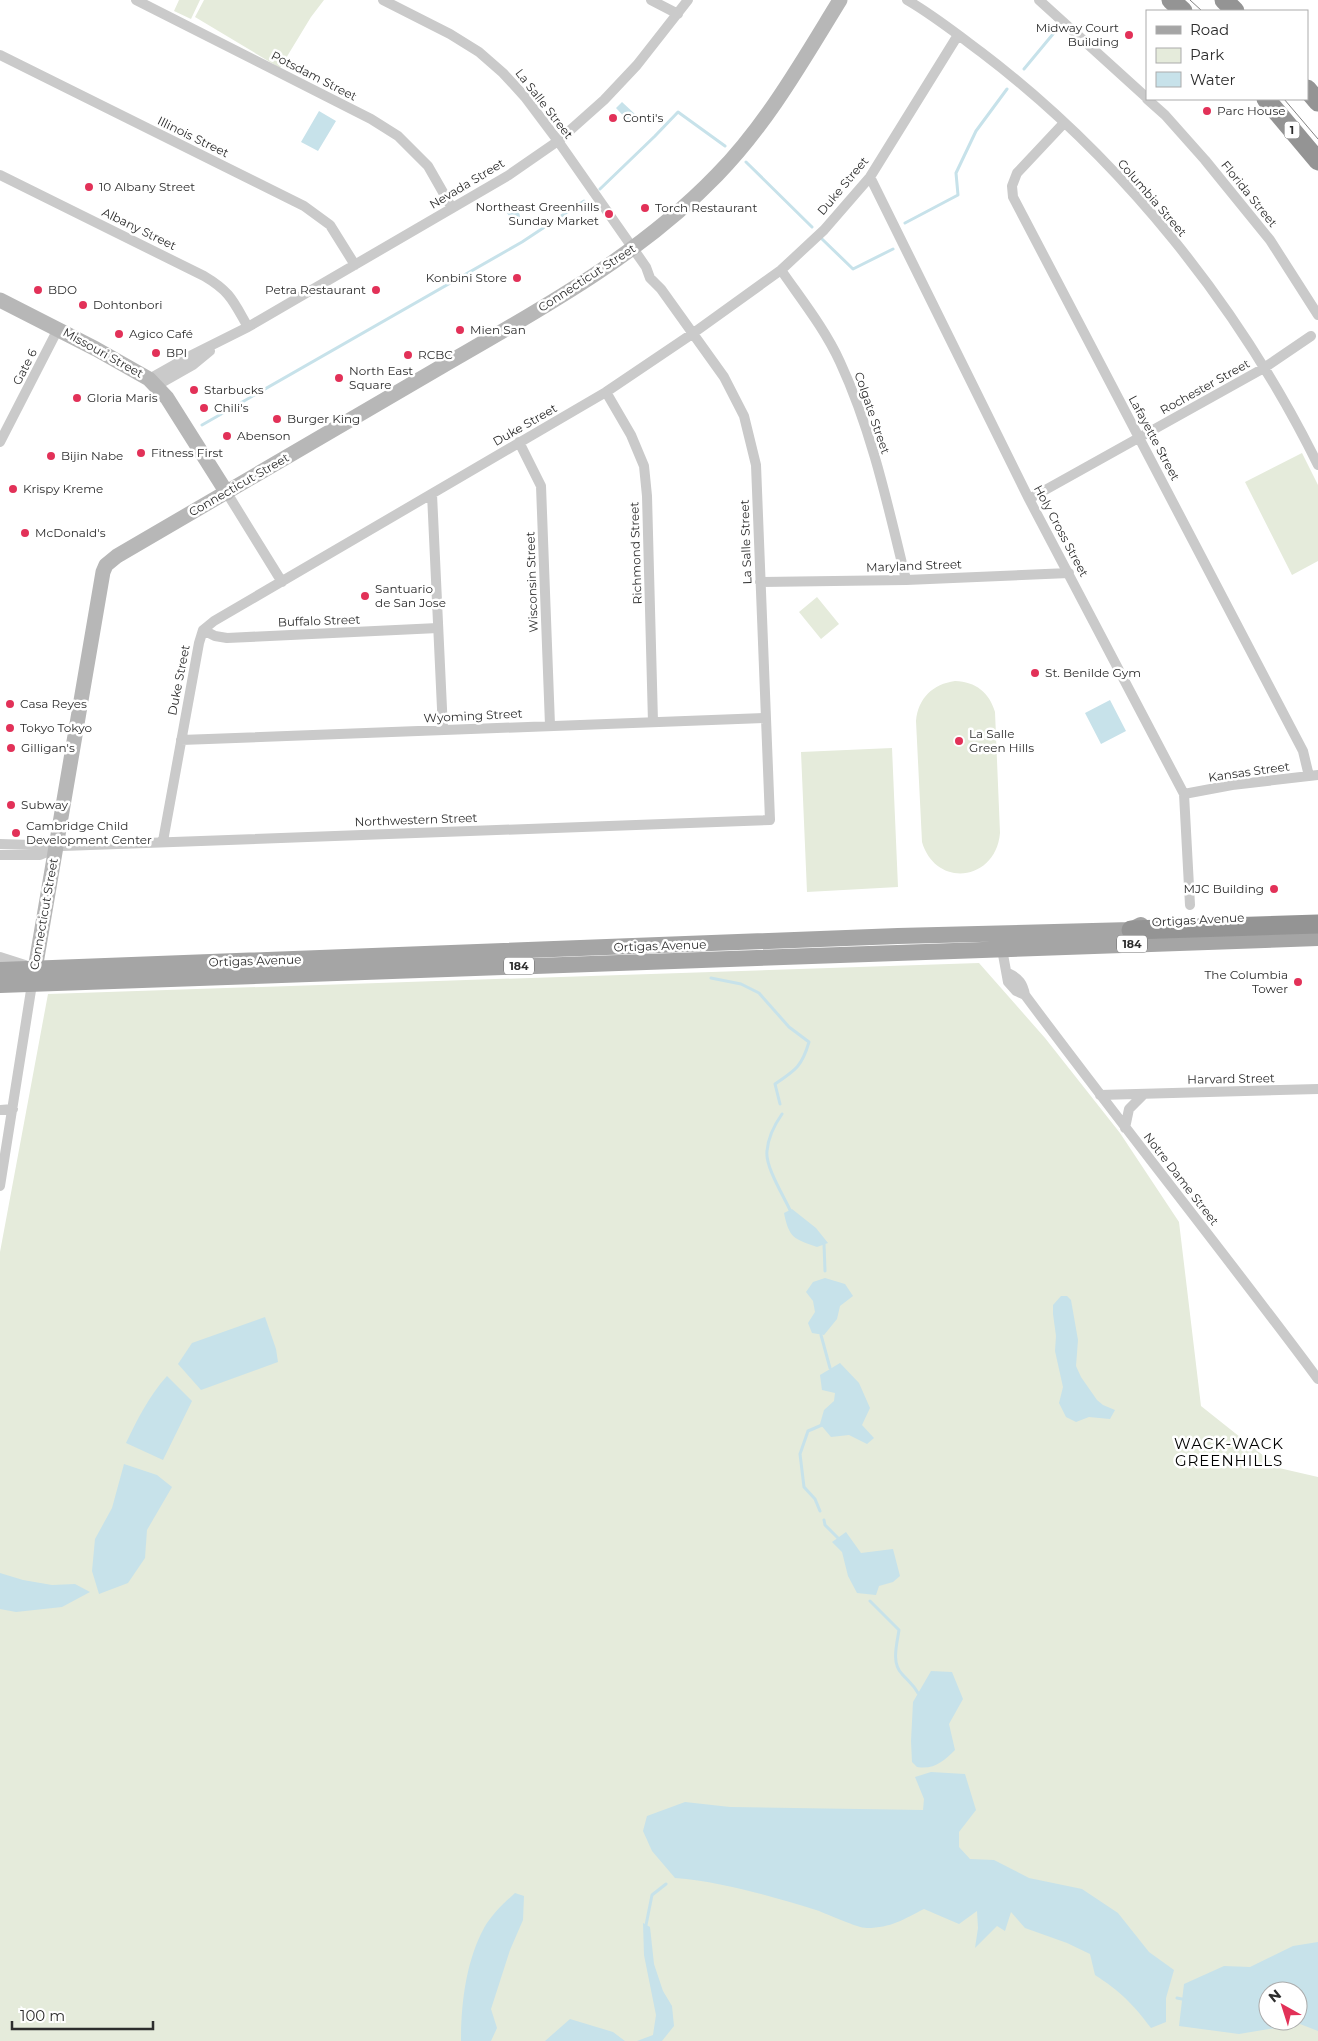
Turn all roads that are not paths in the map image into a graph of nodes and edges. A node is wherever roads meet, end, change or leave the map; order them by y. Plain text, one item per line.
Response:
1 (136, 0) edge
2 (383, 0) edge
3 (651, 0) edge
4 (688, 0) edge
5 (840, 0) edge
6 (907, 0) edge
7 (1039, 0) edge
8 (1171, 0) edge
9 (1182, 10) edge
10 (678, 14) junction
11 (958, 34) junction
12 (0, 55) edge
13 (1308, 89) edge
14 (1146, 98) edge
15 (1148, 100) edge
16 (1267, 100) edge
17 (1318, 102) edge
18 (1064, 123) junction
19 (558, 141) junction
20 (1318, 161) edge
21 (0, 175) edge
22 (870, 177) junction
23 (452, 208) junction
24 (633, 249) junction
25 (354, 265) junction
26 (781, 270) junction
27 (0, 300) edge
28 (1318, 315) edge
29 (248, 327) junction
30 (58, 329) junction
31 (692, 334) junction
32 (1311, 336) dead end
33 (1264, 368) junction
34 (152, 383) junction
35 (606, 392) junction
36 (4, 430) edge
37 (1140, 437) junction
38 (0, 442) edge
39 (519, 442) junction
40 (1318, 466) edge
41 (227, 493) junction
42 (432, 494) junction
43 (1029, 499) junction
44 (1069, 573) junction
45 (906, 580) junction
46 (282, 582) junction
47 (760, 582) junction
48 (438, 628) junction
49 (203, 630) junction
50 (766, 718) junction
51 (653, 722) junction
52 (550, 725) junction
53 (443, 730) junction
54 (181, 740) junction
55 (1314, 775) edge
56 (1184, 794) junction
57 (770, 820) joint
58 (163, 841) junction
59 (0, 844) edge
60 (58, 847) junction
61 (0, 855) edge
62 (1190, 905) dead end
63 (1318, 915) edge
64 (1318, 924) edge
65 (1131, 930) junction
66 (1318, 938) edge
67 (1002, 949) junction
68 (0, 957) edge
69 (0, 970) edge
70 (34, 976) junction
71 (0, 985) edge
72 (1318, 1089) edge
73 (1144, 1094) junction
74 (1100, 1096) junction
75 (13, 1109) junction
76 (0, 1110) edge
77 (1125, 1128) junction
78 (0, 1186) edge
79 (1318, 1379) edge

1 - 23 street, Potsdam Street
2 - 19 street, La Salle Street
3 - 10 street
4 - 10 street, Nevada Street
5 - 24 street, Connecticut Street
6 - 11 street, Columbia Street
7 - 14 street, Florida Street
8 - 9 highway
10 - 19 street, Nevada Street
11 - 18 street, Columbia Street
11 - 22 street, Duke Street
12 - 25 street, Illinois Street
13 - 17 highway
15 - 28 street, Florida Street
16 - 20 highway, 1
18 - 33 street, Columbia Street
18 - 37 street, Lafayette Street
19 - 23 street, Nevada Street
19 - 24 street, La Salle Street
21 - 29 street, Albany Street
22 - 26 street, Duke Street
22 - 43 street, Holy Cross Street
23 - 25 street, Nevada Street
24 - 31 street, La Salle Street
24 - 41 street, Connecticut Street
25 - 29 street, Nevada Street
26 - 31 street, Duke Street
26 - 45 street, Colgate Street
27 - 30 street, Missouri Street
29 - 34 street, Nevada Street
30 - 34 street, Missouri Street
30 - 36 street, Gate 6
31 - 35 street, Duke Street
31 - 47 street, La Salle Street
32 - 33 street, Rochester Street
33 - 37 street, Rochester Street
33 - 40 street, Columbia Street
34 - 41 street, Missouri Street
35 - 39 street, Duke Street
35 - 51 street, Richmond Street
36 - 38 street, Gate 6
37 - 43 street, Rochester Street
37 - 55 street, Lafayette Street
39 - 42 street, Duke Street
39 - 52 street, Wisconsin Street
41 - 46 street, Missouri Street
41 - 60 street, Connecticut Street
42 - 46 street, Duke Street
42 - 48 street
43 - 44 street, Holy Cross Street
44 - 45 street, Maryland Street
44 - 56 street, Holy Cross Street
45 - 47 street, Maryland Street
46 - 49 street, Duke Street
47 - 50 street, La Salle Street
48 - 49 street, Buffalo Street
48 - 53 street
49 - 54 street, Duke Street
50 - 51 street, Wyoming Street
50 - 57 street, La Salle Street
51 - 52 street, Wyoming Street
52 - 53 street, Wyoming Street
53 - 54 street, Wyoming Street
54 - 58 street, Duke Street
55 - 56 street, Kansas Street
56 - 62 street, Holy Cross Street
57 - 58 street, Northwestern Street
58 - 60 street, Northwestern Street
59 - 60 street
60 - 61 street
60 - 70 street, Connecticut Street
63 - 65 main road, Ortigas Avenue / 184
64 - 65 highway
65 - 70 main road, Ortigas Avenue / 184
66 - 67 main road, Ortigas Avenue / 184
67 - 70 main road, Ortigas Avenue / 184
67 - 74 street, Notre Dame Street
68 - 70 street
69 - 70 main road, Ortigas Avenue / 184
70 - 71 main road, Ortigas Avenue / 184
70 - 75 street, Connecticut Street
72 - 73 street, Harvard Street
73 - 74 street, Harvard Street
73 - 77 street
74 - 77 street, Notre Dame Street
75 - 76 street
75 - 78 street, Connecticut Street
77 - 79 street, Notre Dame Street

